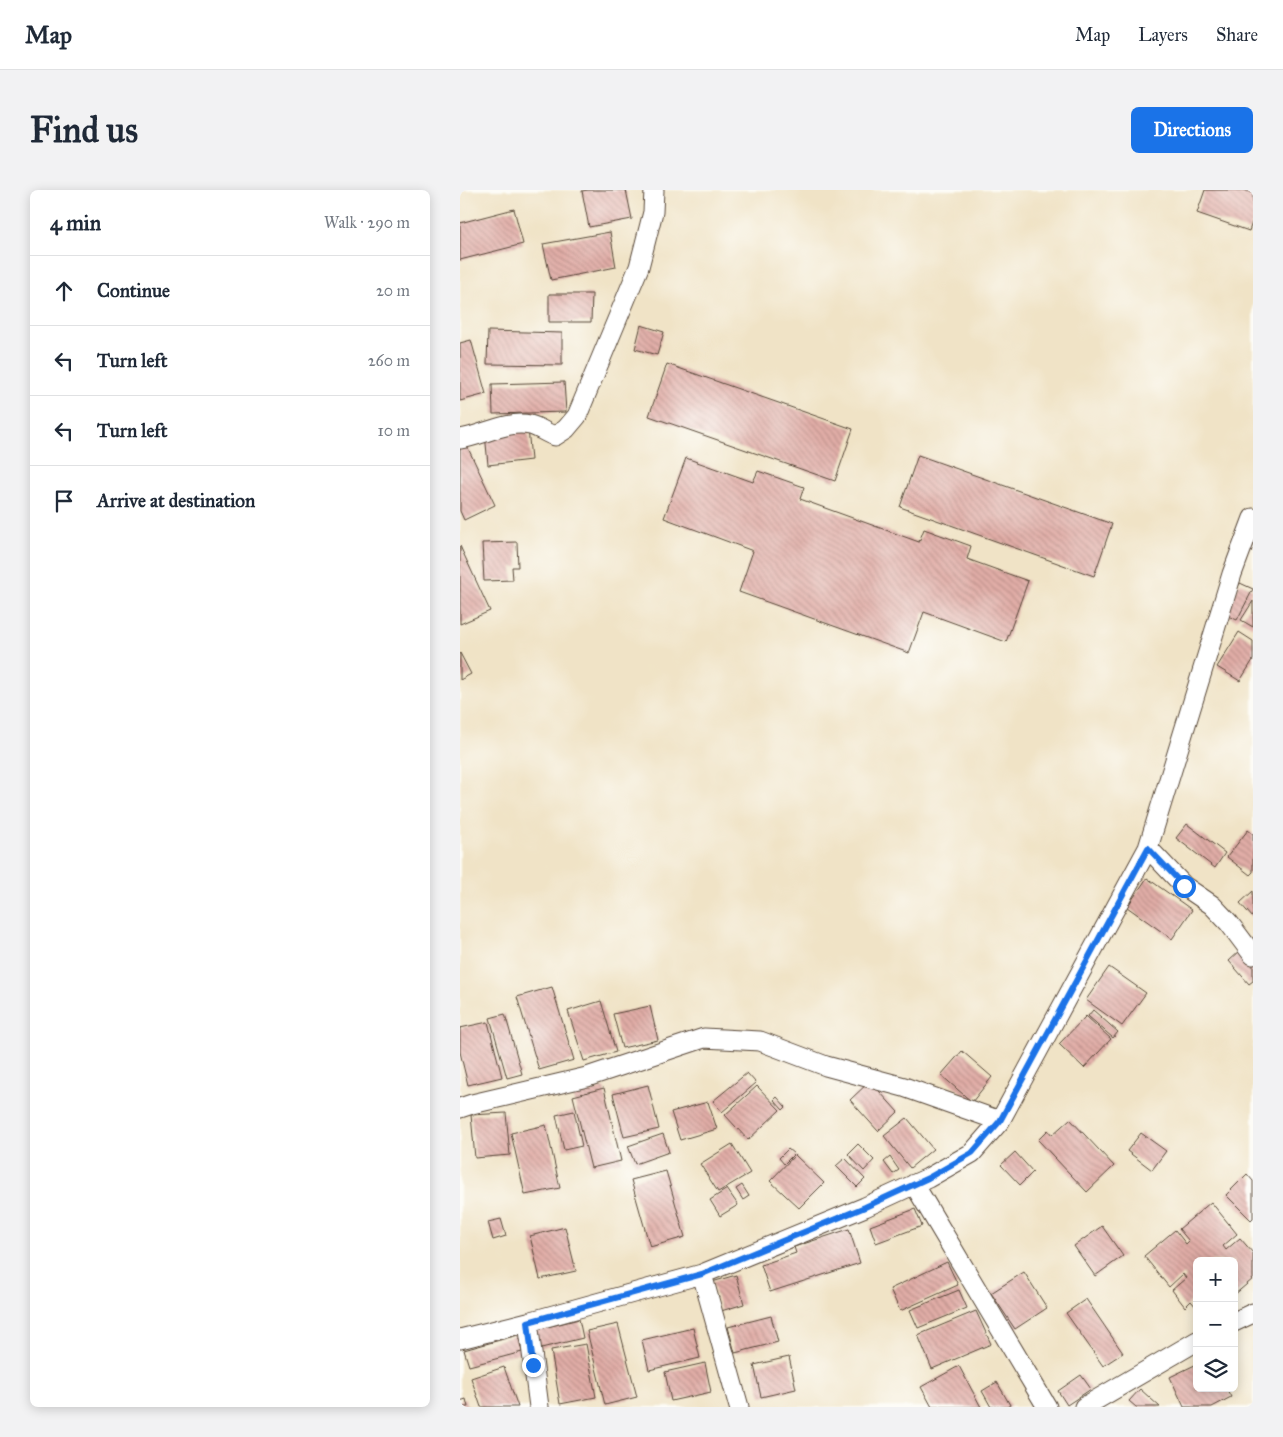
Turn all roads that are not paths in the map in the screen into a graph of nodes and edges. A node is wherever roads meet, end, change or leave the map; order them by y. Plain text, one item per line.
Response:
1 (654, 190) edge
2 (460, 439) edge
3 (1253, 518) edge
4 (1148, 848) junction
5 (1253, 954) edge
6 (460, 1108) edge
7 (1000, 1121) junction
8 (914, 1184) junction
9 (702, 1274) junction
10 (1253, 1313) edge
11 (1238, 1320) edge
12 (528, 1322) junction
13 (460, 1338) edge
14 (1193, 1343) edge
15 (539, 1407) edge
16 (739, 1407) edge
17 (1047, 1407) edge
18 (1084, 1407) edge

1 - 2 street
3 - 4 street
4 - 5 street
4 - 7 street
6 - 7 street
7 - 8 street
8 - 9 street
8 - 17 street
9 - 12 street
9 - 16 street
10 - 11 street
12 - 13 street
12 - 15 street
14 - 18 street

